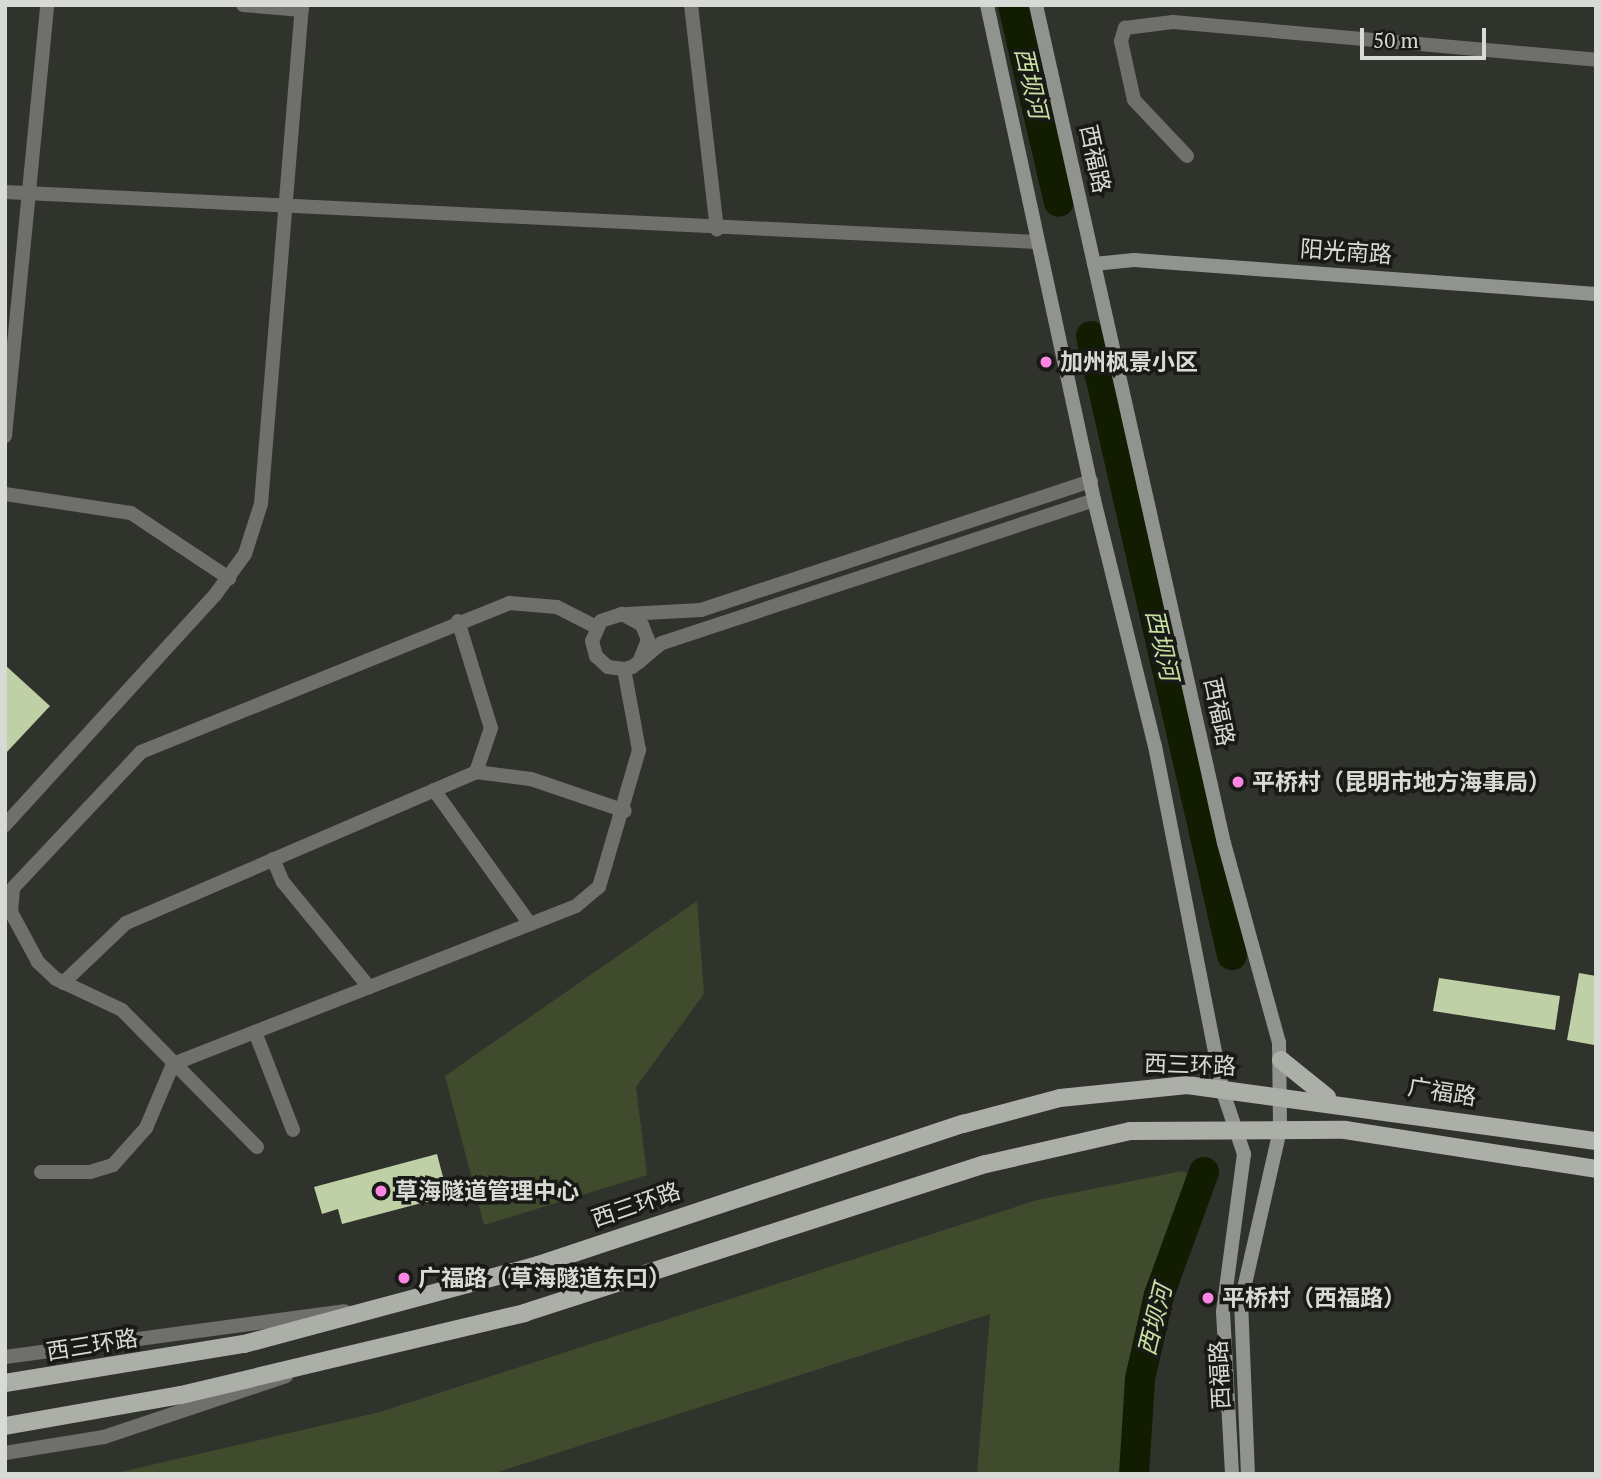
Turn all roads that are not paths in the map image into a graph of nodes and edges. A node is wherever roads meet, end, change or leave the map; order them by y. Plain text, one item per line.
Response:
1 (47, 5) edge
2 (243, 5) edge
3 (691, 5) edge
4 (987, 5) edge
5 (1036, 5) edge
6 (302, 7) edge
7 (1596, 60) edge
8 (1188, 156) dead end
9 (5, 192) edge
10 (30, 194) junction
11 (287, 208) junction
12 (717, 229) junction
13 (1037, 242) junction
14 (1094, 264) junction
15 (1596, 294) edge
16 (5, 436) edge
17 (1091, 481) junction
18 (5, 494) edge
19 (1094, 500) junction
20 (229, 578) junction
21 (622, 614) junction
22 (458, 621) junction
23 (596, 627) junction
24 (639, 662) junction
25 (624, 669) junction
26 (476, 772) junction
27 (434, 790) junction
28 (625, 811) junction
29 (5, 825) edge
30 (273, 859) junction
31 (530, 925) junction
32 (63, 983) junction
33 (369, 987) junction
34 (255, 1032) junction
35 (1281, 1060) junction
36 (173, 1064) junction
37 (1222, 1089) junction
38 (1280, 1096) junction
39 (1333, 1101) junction
40 (1239, 1129) junction
41 (293, 1130) dead end
42 (1280, 1130) junction
43 (1596, 1142) edge
44 (257, 1147) dead end
45 (1596, 1169) edge
46 (41, 1172) dead end
47 (376, 1309) junction
48 (5, 1357) edge
49 (311, 1366) junction
50 (5, 1382) edge
51 (5, 1426) edge
52 (5, 1453) edge
53 (1232, 1474) edge
54 (1248, 1474) edge

1 - 10 street
2 - 6 street
3 - 12 street
4 - 13 main road, 西福路
5 - 14 main road, 西福路
6 - 11 street
7 - 8 street
9 - 10 street
10 - 11 street
10 - 16 street
11 - 12 street
11 - 20 street
12 - 13 street
13 - 17 main road, 西福路
14 - 15 main road, 阳光南路
14 - 35 main road, 西福路
17 - 19 main road, 西福路
17 - 21 street
18 - 20 street
19 - 24 street
19 - 37 main road, 西福路
20 - 29 street
21 - 23 street
21 - 24 street
22 - 23 street
22 - 26 street
22 - 32 street
23 - 25 street
24 - 25 street
25 - 28 street
26 - 27 street
26 - 28 street
27 - 30 street
27 - 31 street
28 - 31 street
30 - 32 street
30 - 33 street
31 - 33 street
32 - 36 street
33 - 34 street
34 - 36 street
34 - 41 street
35 - 38 main road, 西福路
35 - 39 main road
36 - 44 street
36 - 46 street
37 - 38 main road, 西三环路
37 - 40 main road, 西福路
37 - 47 main road, 西三环路
38 - 39 main road, 广福路
38 - 42 main road, 西福路
39 - 43 main road, 广福路
40 - 42 main road
40 - 49 main road
40 - 53 main road, 西福路
42 - 45 main road
42 - 54 main road, 西福路
47 - 48 street
47 - 50 main road, 西三环路
49 - 51 main road
49 - 52 street

